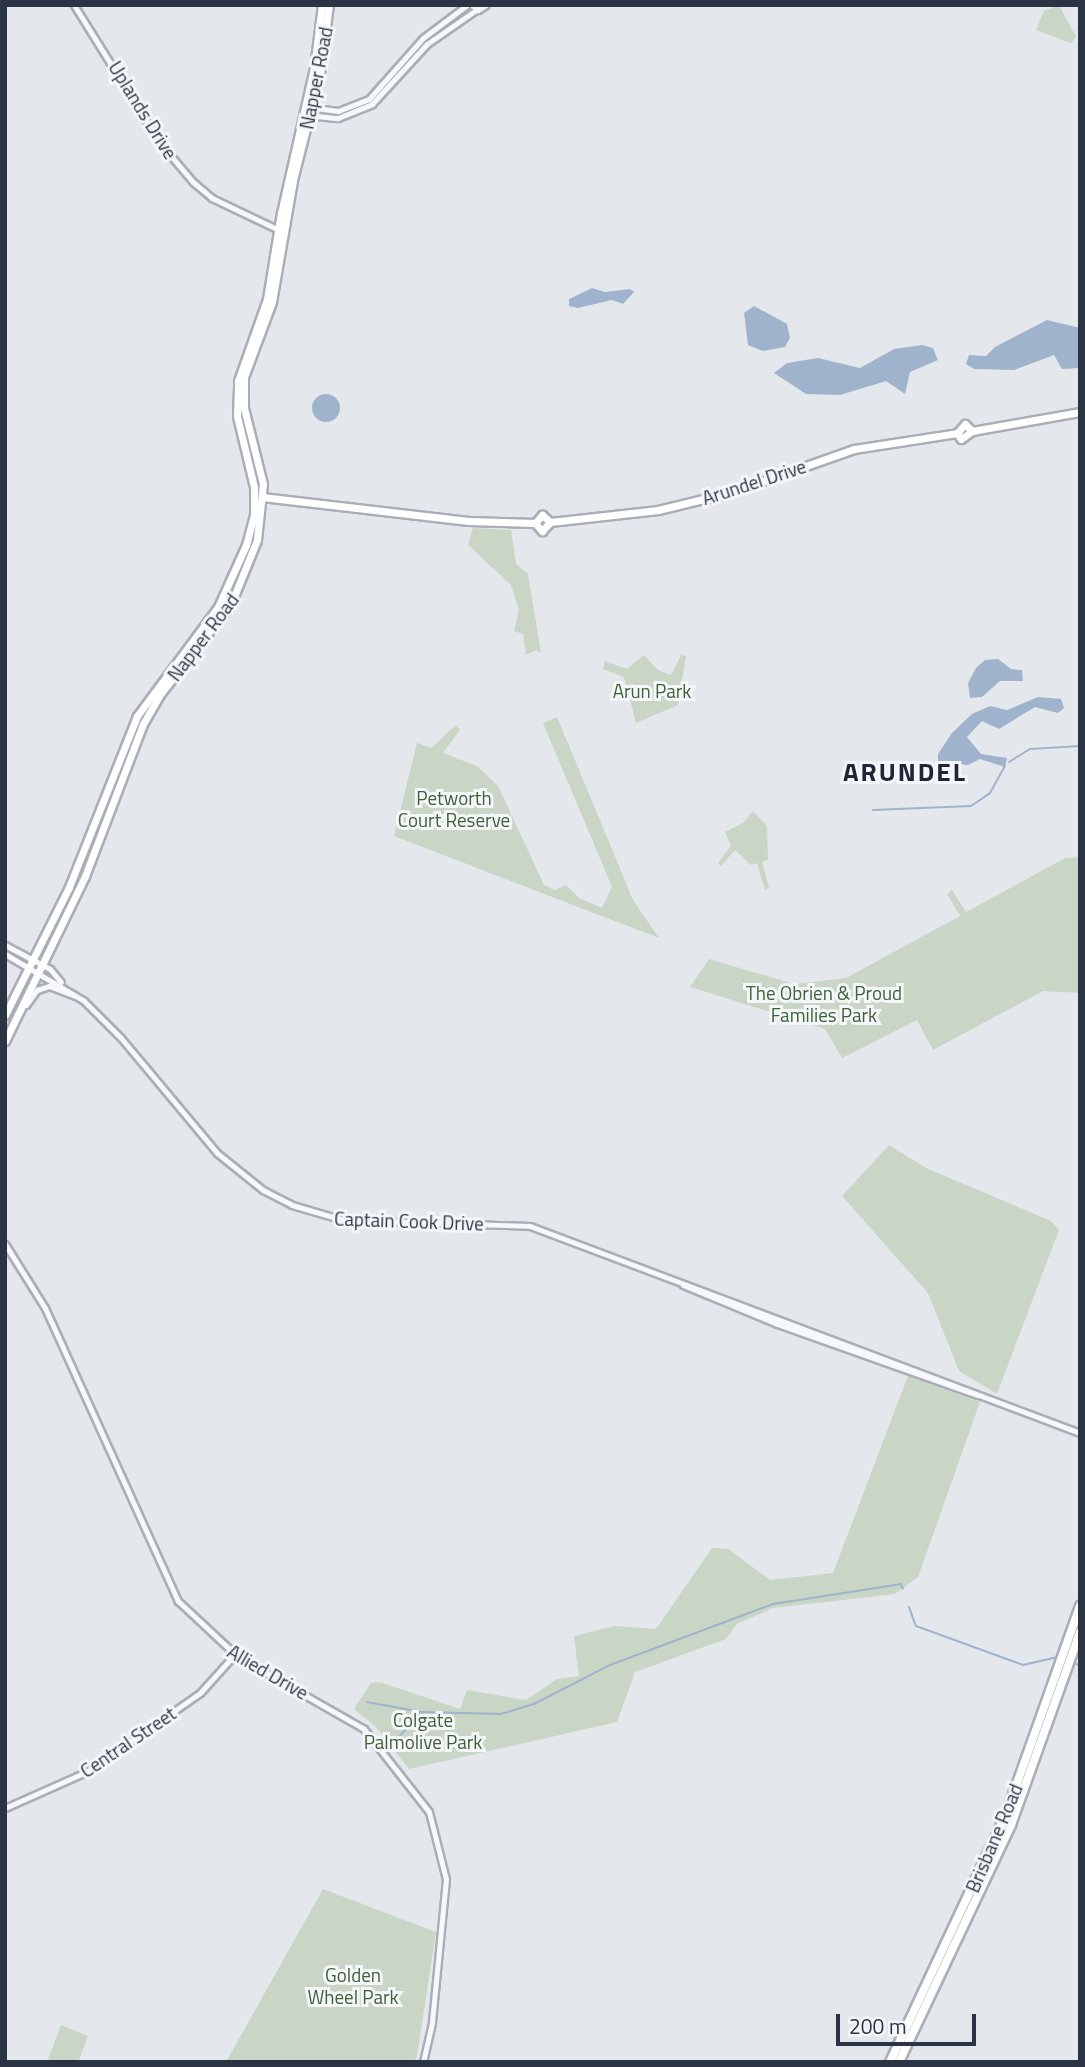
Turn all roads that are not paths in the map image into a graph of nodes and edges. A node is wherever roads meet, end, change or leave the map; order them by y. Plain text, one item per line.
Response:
1 (74, 5) edge
2 (322, 5) edge
3 (329, 5) edge
4 (467, 5) edge
5 (486, 5) edge
6 (474, 7) edge
7 (307, 111) junction
8 (281, 213) junction
9 (261, 224) junction
10 (279, 230) junction
11 (272, 274) junction
12 (1080, 412) edge
13 (254, 496) junction
14 (264, 497) junction
15 (5, 945) edge
16 (5, 954) edge
17 (30, 963) junction
18 (40, 968) junction
19 (78, 996) junction
20 (19, 1012) junction
21 (5, 1015) edge
22 (5, 1041) edge
23 (5, 1244) edge
24 (1080, 1433) edge
25 (1080, 1606) edge
26 (1080, 1632) edge
27 (235, 1654) junction
28 (5, 1808) edge
29 (423, 2062) edge
30 (890, 2062) edge
31 (899, 2062) edge

1 - 9 street, Uplands Drive
2 - 7 main road, Napper Road
3 - 7 main road, Napper Road
4 - 7 street
5 - 6 street
6 - 7 street
7 - 8 main road, Napper Road
7 - 14 main road, Napper Road
8 - 9 street
8 - 10 main road, Napper Road
9 - 10 street, Uplands Drive
9 - 11 street
10 - 11 main road, Napper Road
11 - 13 main road, Napper Road
12 - 14 main road, Arundel Drive
13 - 14 main road
13 - 17 main road, Napper Road
14 - 18 main road, Napper Road
15 - 17 street
16 - 17 street
17 - 18 street, Captain Cook Drive
17 - 21 main road, Napper Road
18 - 19 street, Captain Cook Drive
18 - 20 main road, Napper Road
19 - 20 street
19 - 24 street, Captain Cook Drive
20 - 22 main road, Napper Road
23 - 27 street, Allied Drive
25 - 30 highway, Brisbane Road
26 - 31 highway, Brisbane Road
27 - 28 street, Central Street
27 - 29 street, Allied Drive

